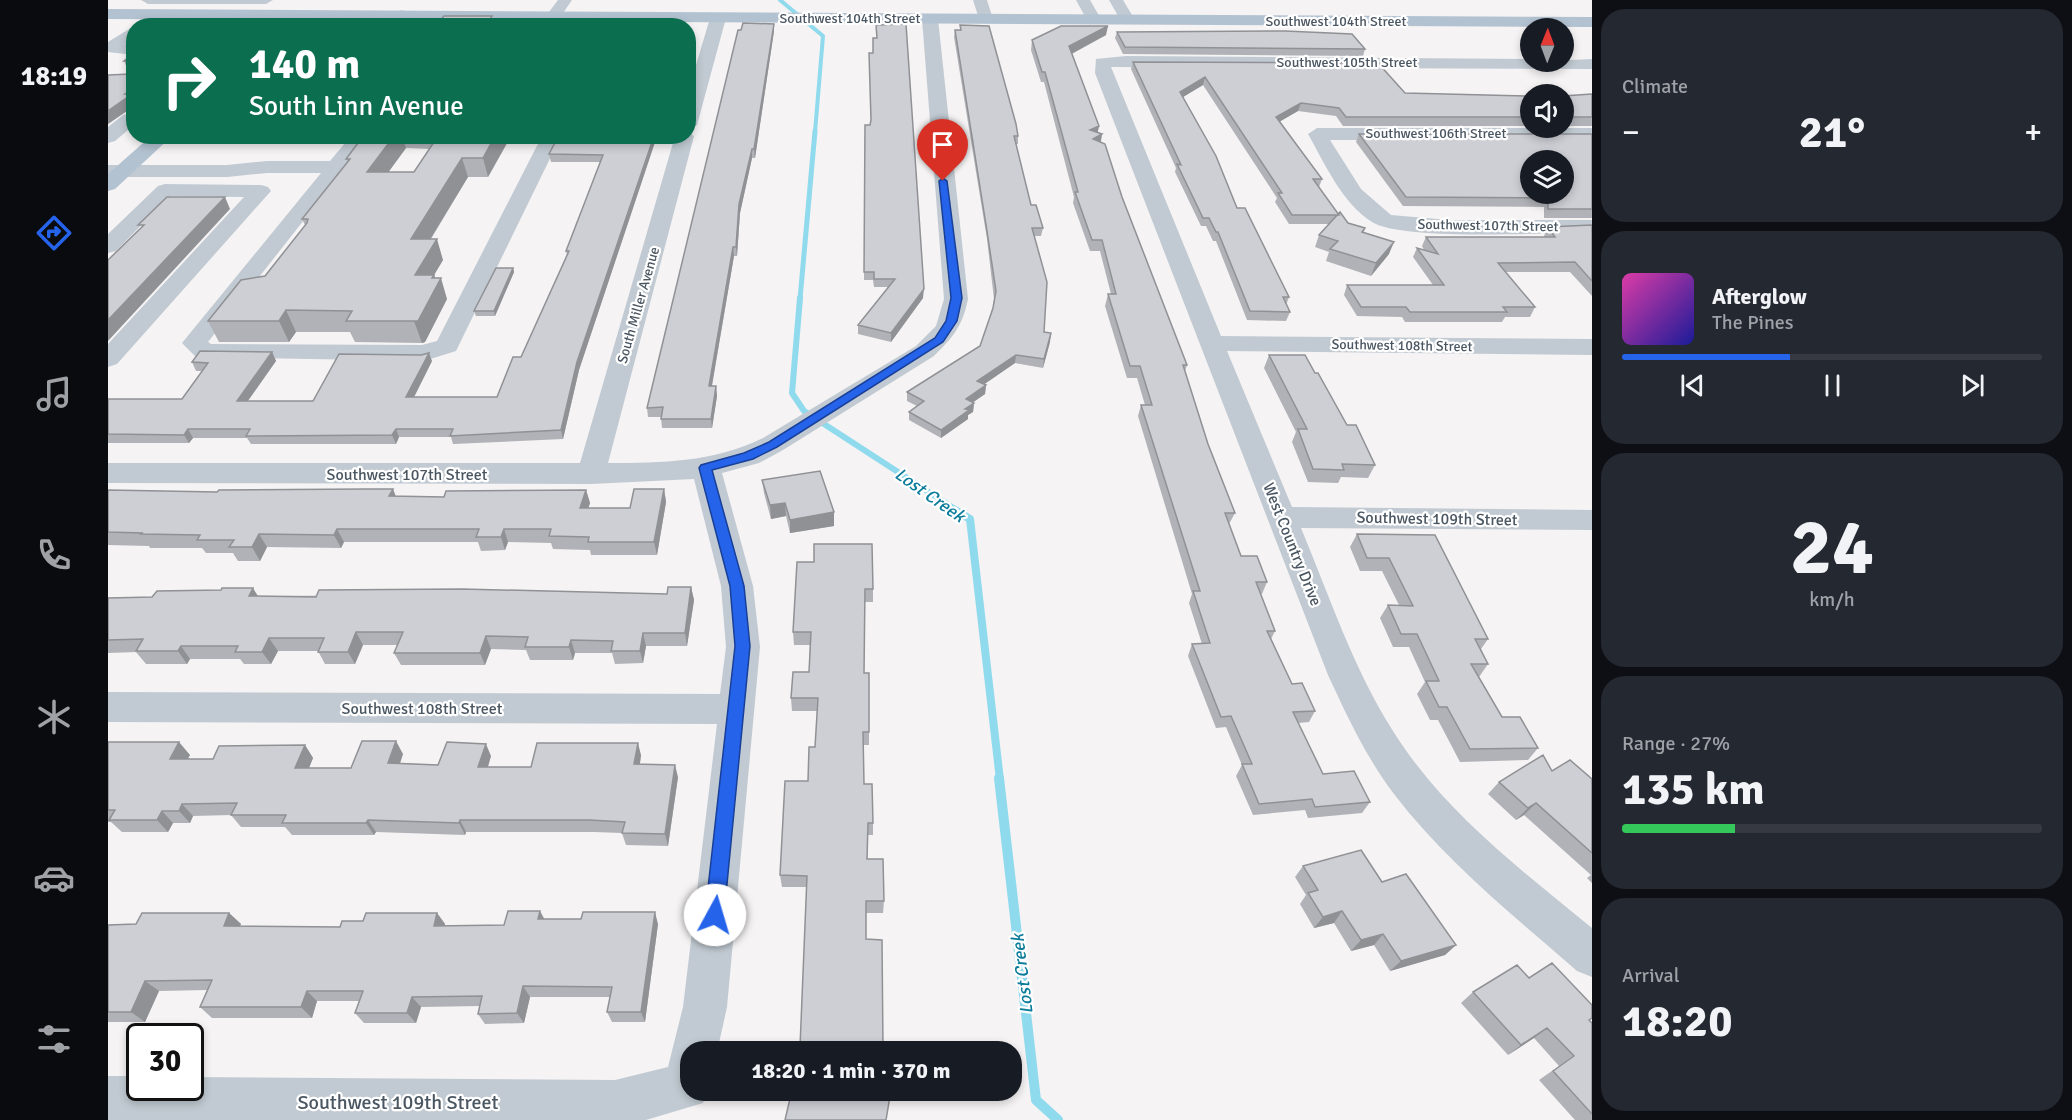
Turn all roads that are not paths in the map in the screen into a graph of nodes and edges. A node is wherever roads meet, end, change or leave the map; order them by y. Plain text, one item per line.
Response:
1 (148, 0) edge
2 (266, 0) edge
3 (317, 0) edge
4 (565, 0) edge
5 (980, 0) edge
6 (1083, 0) edge
7 (1116, 0) edge
8 (108, 14) edge
9 (233, 18) edge
10 (297, 18) edge
11 (563, 18) edge
12 (696, 18) edge
13 (718, 18) junction
14 (930, 19) junction
15 (985, 19) junction
16 (1093, 19) junction
17 (1127, 20) junction
18 (1592, 22) edge
19 (1574, 23) edge
20 (1520, 25) edge
21 (108, 29) edge
22 (126, 30) edge
23 (126, 36) edge
24 (1574, 54) edge
25 (120, 56) edge
26 (1102, 63) joint
27 (1589, 66) edge
28 (696, 96) edge
29 (124, 118) edge
30 (1592, 134) edge
31 (108, 137) edge
32 (152, 144) edge
33 (355, 144) edge
34 (548, 144) edge
35 (683, 144) edge
36 (116, 171) edge
37 (185, 171) junction
38 (333, 171) junction
39 (108, 185) edge
40 (165, 190) junction
41 (1384, 221) joint
42 (1592, 226) edge
43 (108, 246) edge
44 (1212, 344) junction
45 (1592, 347) edge
46 (108, 359) edge
47 (706, 468) junction
48 (108, 473) edge
49 (591, 474) junction
50 (1283, 517) junction
51 (1592, 520) edge
52 (108, 707) edge
53 (736, 709) junction
54 (1592, 956) edge
55 (697, 1041) edge
56 (680, 1074) edge
57 (108, 1100) edge

1 - 2 street
3 - 10 main road
4 - 11 street
5 - 15 street
6 - 16 street
7 - 17 street
8 - 9 main road, Southwest 104th Street
12 - 13 main road, Southwest 104th Street
13 - 14 main road, Southwest 104th Street
13 - 28 street
14 - 15 main road, Southwest 104th Street
14 - 47 street, Southwest 107th Street
15 - 16 main road, Southwest 104th Street
16 - 17 main road, Southwest 104th Street
17 - 20 main road, Southwest 104th Street
18 - 19 main road, Southwest 104th Street
21 - 22 street
23 - 25 street
24 - 27 street
26 - 27 street, Southwest 105th Street
26 - 44 street, West Country Drive
29 - 31 street
30 - 41 street, Southwest 106th Street
32 - 36 main road
33 - 38 street
34 - 38 street
35 - 49 street, South Miller Avenue
36 - 37 street
36 - 39 main road
37 - 38 street
37 - 40 street
40 - 43 street
40 - 46 street
41 - 42 street, Southwest 107th Street
44 - 45 street, Southwest 108th Street
44 - 50 street, West Country Drive
47 - 49 street, Southwest 107th Street
47 - 53 street
48 - 49 street, Southwest 107th Street
50 - 51 street, Southwest 109th Street
50 - 54 street, West Country Drive
52 - 53 street, Southwest 108th Street
53 - 55 street
56 - 57 street, Southwest 109th Street

